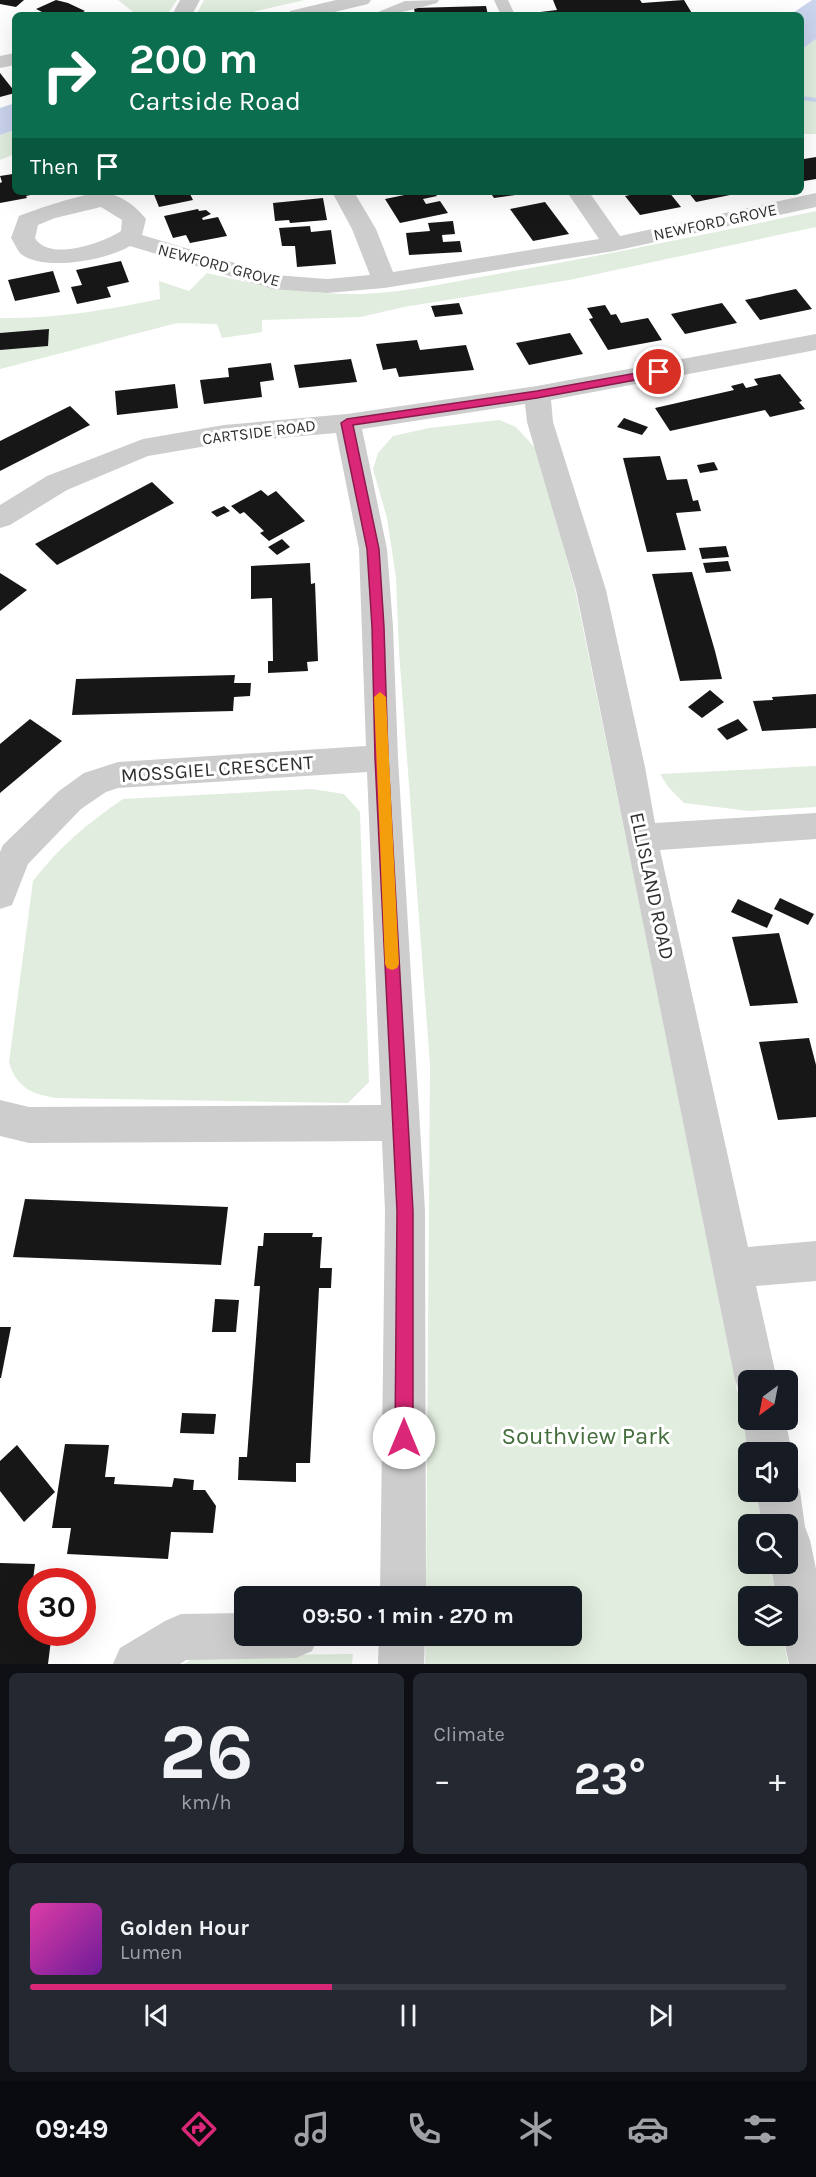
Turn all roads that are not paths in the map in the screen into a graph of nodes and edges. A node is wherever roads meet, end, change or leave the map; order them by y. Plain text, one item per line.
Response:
1 (361, 0) edge
2 (432, 0) edge
3 (310, 12) edge
4 (390, 12) edge
5 (345, 195) edge
6 (580, 195) edge
7 (816, 200) edge
8 (128, 238) dead end
9 (614, 244) junction
10 (384, 281) junction
11 (816, 342) edge
12 (537, 394) junction
13 (347, 423) junction
14 (0, 518) edge
15 (382, 758) junction
16 (816, 826) edge
17 (641, 838) junction
18 (0, 895) edge
19 (0, 1118) edge
20 (400, 1123) junction
21 (816, 1261) edge
22 (734, 1268) junction
23 (754, 1370) edge
24 (795, 1574) edge
25 (403, 1586) edge
26 (234, 1636) edge
27 (402, 1646) edge
28 (136, 1664) edge
29 (401, 1664) edge
30 (812, 1664) edge

1 - 3 street
2 - 4 lane
5 - 10 street
6 - 9 street
7 - 9 street, NEWFORD GROVE
8 - 10 street, NEWFORD GROVE
9 - 10 street, NEWFORD GROVE
11 - 12 street, CARTSIDE ROAD
12 - 13 street, CARTSIDE ROAD
12 - 17 street, ELLISLAND ROAD
13 - 14 street, CARTSIDE ROAD
13 - 15 street
15 - 18 street, MOSSGIEL CRESCENT
15 - 20 street
16 - 17 street
17 - 22 street, ELLISLAND ROAD
19 - 20 street
20 - 25 street
21 - 22 street
22 - 23 street, ELLISLAND ROAD
24 - 30 street
26 - 28 street
27 - 29 street

